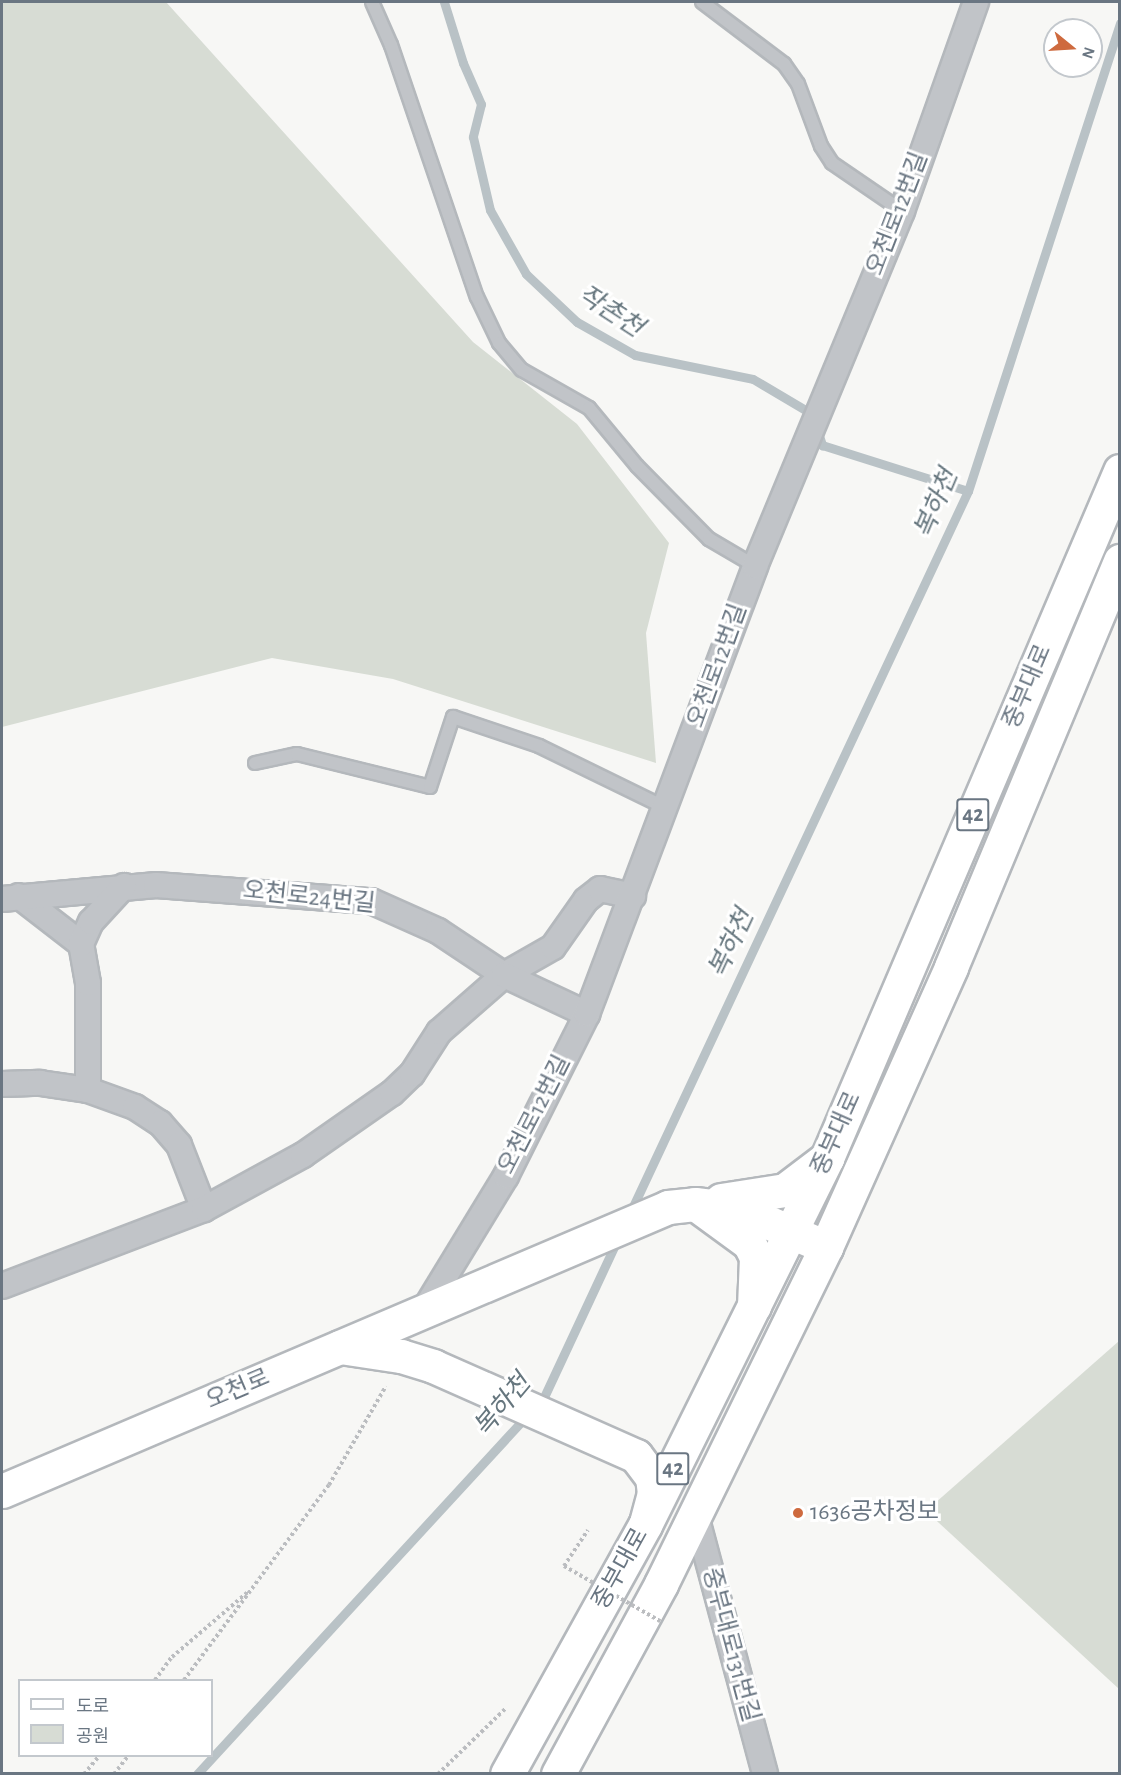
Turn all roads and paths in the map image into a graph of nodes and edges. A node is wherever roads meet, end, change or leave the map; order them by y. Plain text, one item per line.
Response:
1 (372, 2) edge
2 (702, 2) edge
3 (976, 2) edge
4 (902, 211) junction
5 (1119, 471) edge
6 (1119, 561) edge
7 (755, 566) junction
8 (255, 763) dead end
9 (666, 808) junction
10 (124, 886) junction
11 (633, 896) junction
12 (10, 897) edge
13 (81, 944) junction
14 (504, 975) junction
15 (586, 1014) junction
16 (2, 1084) edge
17 (88, 1090) junction
18 (827, 1158) junction
19 (204, 1209) junction
20 (760, 1217) junction
21 (793, 1231) junction
22 (826, 1247) junction
23 (2, 1286) edge
24 (754, 1308) junction
25 (423, 1312) junction
26 (340, 1347) junction
27 (401, 1356) junction
28 (2, 1491) edge
29 (696, 1516) junction
30 (645, 1525) junction
31 (588, 1530) dead end
32 (255, 1586) junction
33 (660, 1621) dead end
34 (156, 1679) edge
35 (185, 1679) edge
36 (514, 1700) dead end
37 (97, 1757) edge
38 (126, 1757) edge
39 (84, 1773) edge
40 (114, 1773) edge
41 (439, 1773) edge
42 (507, 1773) edge
43 (558, 1773) edge
44 (765, 1773) edge

1 - 7 lane
2 - 4 lane
3 - 4 street, 오천로12번길
4 - 7 street, 오천로12번길
5 - 18 main road, 중부대로 / 42
6 - 22 main road, 중부대로 / 42
7 - 9 street, 오천로12번길
8 - 9 lane
9 - 11 street, 오천로12번길
10 - 12 street, 오천로24번길
10 - 13 street
10 - 14 street, 오천로24번길
11 - 14 street
11 - 15 street, 오천로12번길
12 - 13 street
13 - 17 street
14 - 15 street, 오천로24번길
14 - 19 street
15 - 25 street, 오천로12번길
16 - 17 street
17 - 19 street
18 - 20 main road
18 - 21 main road, 중부대로 / 42
19 - 23 street
20 - 21 main road
20 - 24 main road
20 - 25 main road, 오천로
21 - 22 main road
21 - 24 main road, 중부대로 / 42
22 - 29 main road, 중부대로 / 42
24 - 30 main road, 중부대로 / 42
25 - 26 main road, 오천로
26 - 27 main road
26 - 28 main road, 오천로
27 - 30 main road
27 - 32 path
29 - 43 main road, 중부대로 / 42
29 - 44 street, 중부대로131번길
30 - 42 main road, 중부대로 / 42
31 - 33 path, bridge
32 - 34 path
32 - 35 path
36 - 41 path
37 - 39 path
38 - 40 path

